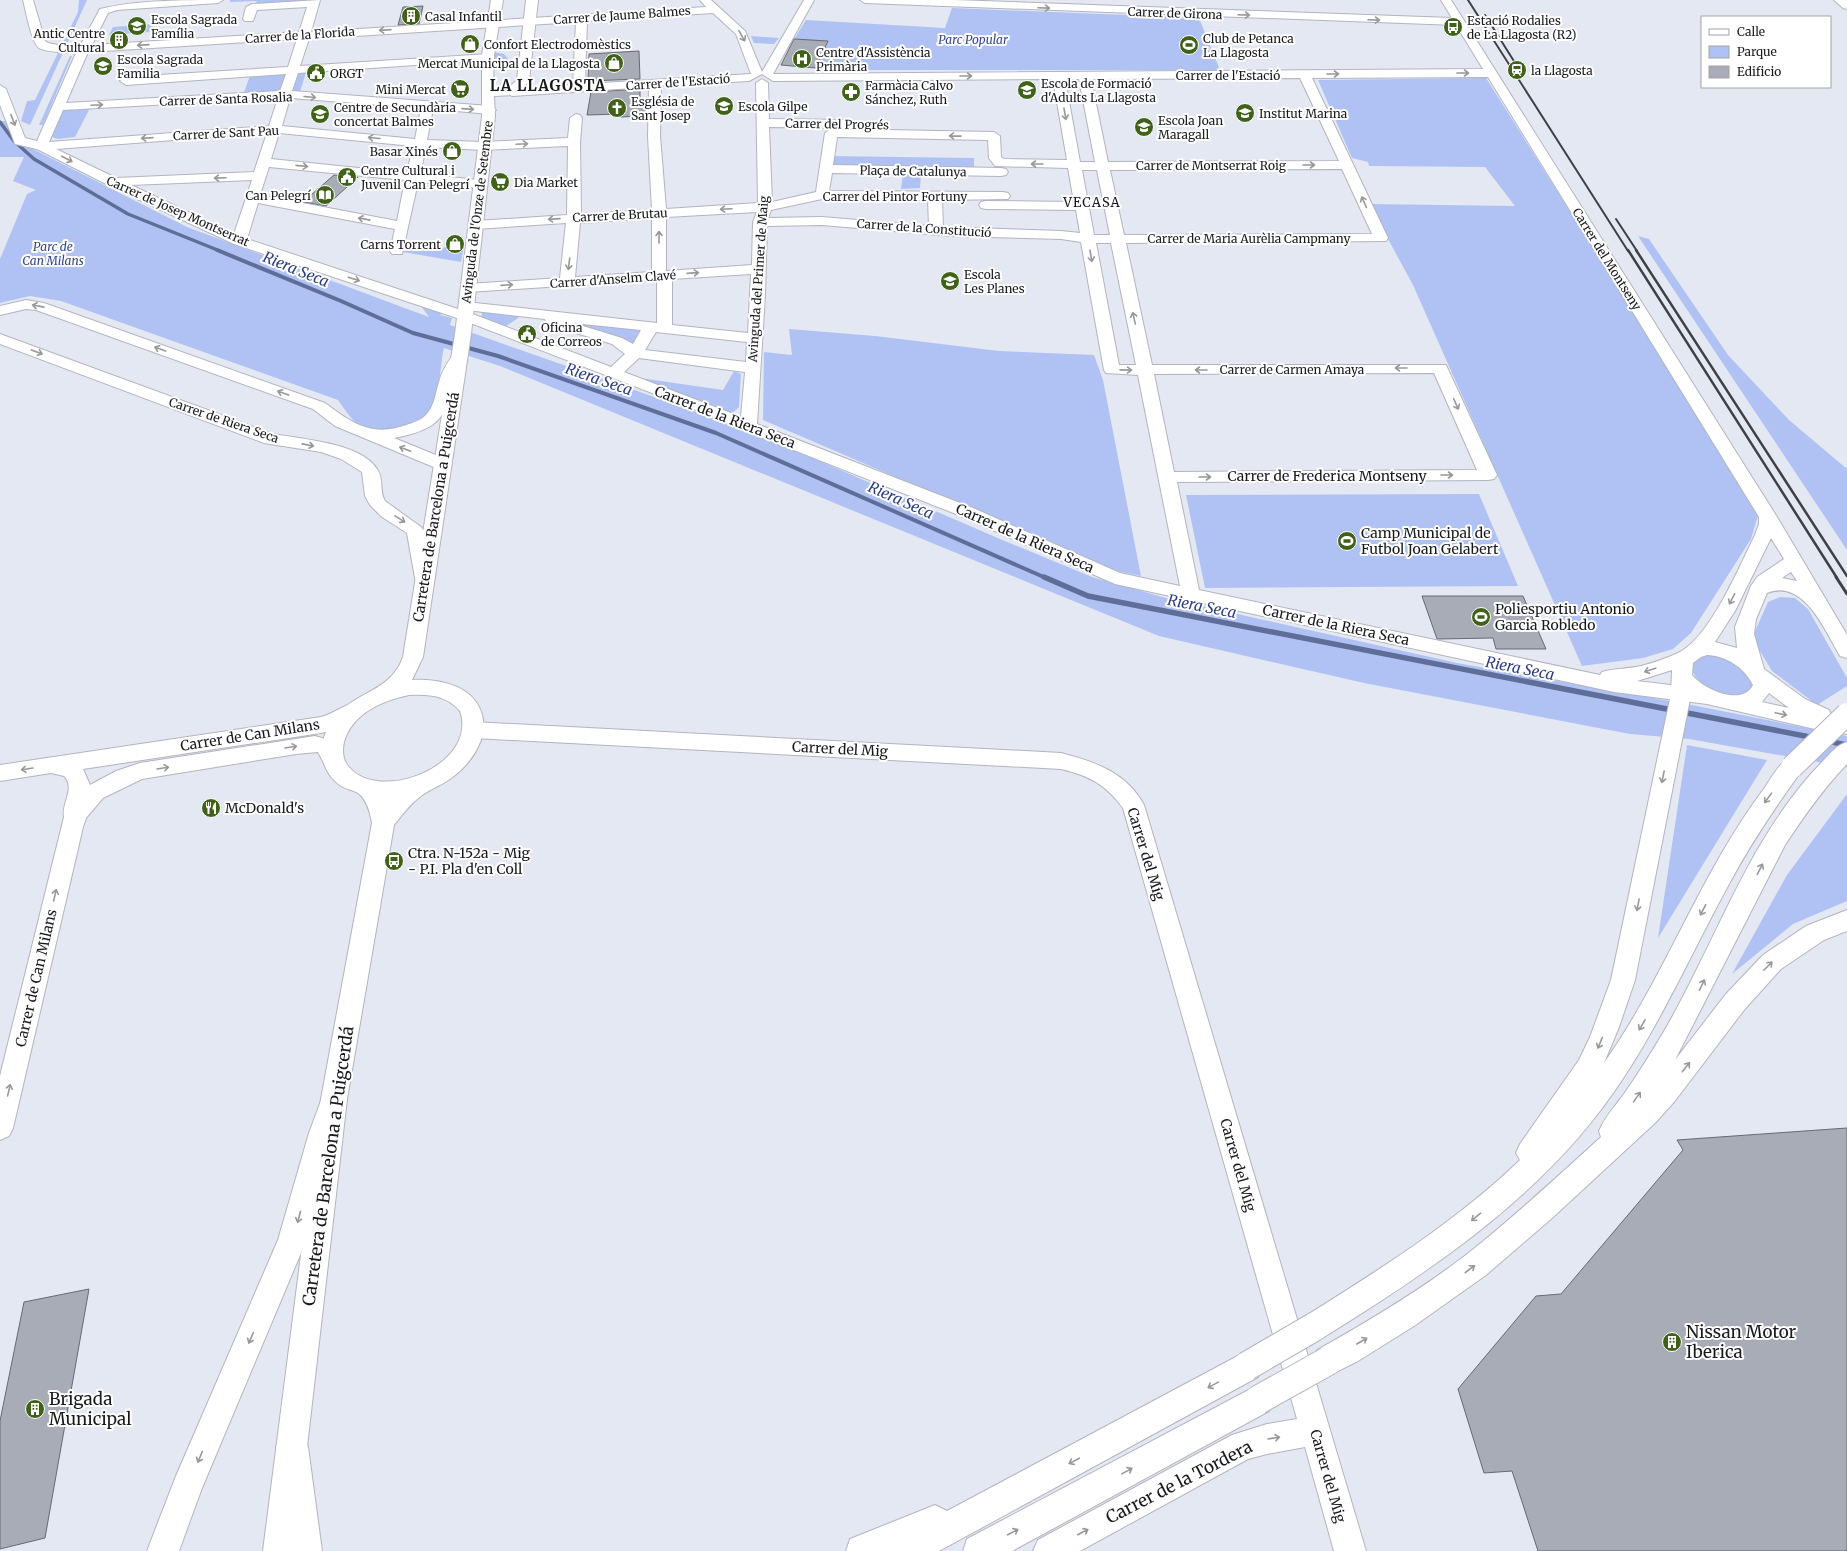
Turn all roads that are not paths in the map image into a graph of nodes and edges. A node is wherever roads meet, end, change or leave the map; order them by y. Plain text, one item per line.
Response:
1 (28, 0) edge
2 (216, 0) edge
3 (497, 0) edge
4 (532, 0) edge
5 (705, 0) edge
6 (809, 0) edge
7 (865, 0) edge
8 (1446, 0) edge
9 (1840, 0) edge
10 (314, 2) edge
11 (1847, 6) edge
12 (714, 10) junction
13 (582, 18) junction
14 (249, 19) dead end
15 (530, 21) junction
16 (1460, 22) junction
17 (493, 23) junction
18 (304, 35) junction
19 (84, 49) junction
20 (489, 57) junction
21 (293, 69) junction
22 (1490, 73) junction
23 (1305, 75) junction
24 (761, 76) junction
25 (1058, 76) junction
26 (1084, 76) junction
27 (126, 81) dead end
28 (655, 84) junction
29 (509, 85) junction
30 (487, 87) junction
31 (0, 89) edge
32 (579, 89) junction
33 (285, 94) junction
34 (428, 106) junction
35 (58, 107) junction
36 (490, 109) junction
37 (576, 118) dead end
38 (762, 123) junction
39 (942, 125) dead end
40 (274, 129) junction
41 (911, 130) junction
42 (574, 142) junction
43 (420, 143) junction
44 (36, 145) junction
45 (483, 146) junction
46 (843, 156) dead end
47 (981, 158) dead end
48 (264, 162) junction
49 (827, 163) junction
50 (1074, 164) junction
51 (999, 165) junction
52 (1348, 165) junction
53 (1102, 166) junction
54 (259, 176) junction
55 (412, 178) junction
56 (112, 182) junction
57 (479, 184) junction
58 (822, 195) junction
59 (252, 198) junction
60 (935, 200) junction
61 (1003, 201) junction
62 (1082, 206) junction
63 (765, 207) junction
64 (659, 213) junction
65 (574, 218) junction
66 (760, 222) junction
67 (476, 225) junction
68 (402, 226) junction
69 (936, 231) junction
70 (1088, 238) junction
71 (1117, 239) junction
72 (239, 241) junction
73 (396, 251) dead end
74 (758, 269) junction
75 (662, 275) junction
76 (567, 282) junction
77 (468, 288) junction
78 (0, 311) edge
79 (466, 311) junction
80 (554, 316) junction
81 (658, 328) junction
82 (754, 338) junction
83 (0, 339) edge
84 (635, 353) junction
85 (459, 358) junction
86 (752, 368) junction
87 (1144, 370) junction
88 (614, 374) junction
89 (749, 426) junction
90 (370, 436) junction
91 (442, 464) junction
92 (1488, 475) joint
93 (1166, 477) junction
94 (1768, 517) junction
95 (1793, 559) junction
96 (1750, 564) junction
97 (424, 578) junction
98 (1760, 589) junction
99 (1190, 594) junction
100 (1818, 603) junction
101 (1847, 651) edge
102 (413, 657) junction
103 (1689, 659) junction
104 (1757, 673) junction
105 (1584, 678) junction
106 (434, 687) junction
107 (388, 692) junction
108 (1706, 697) junction
109 (1680, 698) junction
110 (1729, 702) junction
111 (354, 710) junction
112 (1846, 722) edge
113 (474, 730) junction
114 (1847, 750) edge
115 (119, 755) junction
116 (334, 763) junction
117 (50, 766) junction
118 (140, 771) junction
119 (0, 773) edge
120 (422, 784) junction
121 (366, 788) junction
122 (383, 823) junction
123 (72, 827) junction
124 (1847, 920) edge
125 (334, 1099) junction
126 (0, 1128) edge
127 (1558, 1192) junction
128 (1498, 1198) junction
129 (1315, 1432) junction
130 (292, 1448) junction
131 (1044, 1477) junction
132 (163, 1551) edge
133 (279, 1551) edge
134 (306, 1551) edge
135 (862, 1551) edge
136 (906, 1551) edge
137 (979, 1551) edge
138 (1049, 1551) edge
139 (1350, 1551) edge

1 - 19 street, Carrer de la Florida
2 - 19 street
3 - 17 main road, Avinguda de l'Onze de Setembre
4 - 15 main road, Avinguda de l'Onze de Setembre
5 - 12 street
6 - 24 street
7 -> 16 street, Carrer de Girona
8 - 16 street, Carrer del Montseny
9 - 11 main road
10 - 14 street
10 - 18 street
12 - 13 street, Carrer de Jaume Balmes
12 -> 24 street
13 - 15 street, Carrer de Jaume Balmes
13 - 32 street
15 - 17 street
15 - 29 main road, Avinguda de l'Onze de Setembre
16 - 22 street, Carrer del Montseny
17 -> 18 street, Carrer de la Florida
17 - 20 main road, Avinguda de l'Onze de Setembre
18 -> 19 street, Carrer de la Florida
18 - 21 street
19 - 35 street
20 - 21 street
20 - 30 main road, Avinguda de l'Onze de Setembre
21 - 27 street
21 - 33 street
23 -> 22 street, Carrer de l'Estació
22 - 94 street, Carrer del Montseny
23 - 26 street, Carrer de l'Estació
23 - 52 street
24 -> 25 street, Carrer de l'Estació
24 - 28 street, Carrer de l'Estació
24 - 38 street, Avinguda del Primer de Maig
25 - 26 street, Carrer de l'Estació
25 -> 50 street
26 - 53 street
28 - 32 street, Carrer de l'Estació
28 - 64 street
29 - 30 main road
29 - 32 street, Carrer de l'Estació
29 - 36 main road, Avinguda de l'Onze de Setembre
30 - 36 main road, Avinguda de l'Onze de Setembre
31 -> 44 street, Carrer de Josep Montserrat
33 -> 34 street, Carrer de Santa Rosalia
35 -> 33 street, Carrer de Santa Rosalia
33 - 40 street
34 -> 36 street, Carrer de Santa Rosalia
34 - 43 street
35 - 44 street
36 - 45 main road, Avinguda de l'Onze de Setembre
37 - 42 street
38 - 41 street, Carrer del Progrés
38 - 63 street, Avinguda del Primer de Maig
39 - 41 street, Carrer del Progrés
43 -> 40 street, Carrer de Sant Pau
40 -> 44 street, Carrer de Sant Pau
40 - 48 street
41 - 49 street, Carrer del Progrés
51 -> 41 street, Carrer del Progrés
45 -> 42 street, Carrer de Sant Pau
42 - 65 street
43 - 45 street, Carrer de Sant Pau
43 - 55 street
44 -> 56 street, Carrer de Josep Montserrat
45 - 57 main road, Avinguda de l'Onze de Setembre
46 - 49 street, Plaça de Catalunya
47 - 51 street, Plaça de Catalunya
48 - 54 street
48 -> 55 street
49 - 51 street, Plaça de Catalunya
49 - 58 street
50 -> 51 street, Carrer de Montserrat Roig
50 - 53 street, Carrer de Montserrat Roig
50 - 62 street
51 - 61 street
53 -> 52 street, Carrer de Montserrat Roig
71 -> 52 street, Carrer de Maria Aurèlia Campmany
53 - 71 street
54 -> 56 street
54 - 59 street
55 - 57 street
55 - 68 street
56 - 72 street, Carrer de Josep Montserrat
57 - 67 main road, Avinguda de l'Onze de Setembre
58 - 60 street, Carrer del Pintor Fortuny
58 - 63 street, Carrer del Pintor Fortuny
68 -> 59 street
59 - 72 street
60 - 61 street, Carrer del Pintor Fortuny
60 - 69 street
61 - 62 street, Carrer del Pintor Fortuny
62 - 70 street
63 -> 64 street, Carrer de Brutau
63 - 66 street, Avinguda del Primer de Maig
64 - 65 street, Carrer de Brutau
75 -> 64 street
65 -> 67 street, Carrer de Brutau
65 -> 76 street
66 - 69 street, Carrer de la Constitució
66 - 74 street, Avinguda del Primer de Maig
67 - 77 main road, Avinguda de l'Onze de Setembre
68 - 73 street
69 - 70 street, Carrer de la Constitució
70 - 71 street, Carrer de la Constitució
70 -> 87 street, Carrer de Carmen Amaya
87 -> 71 street
72 -> 79 street, Carrer de Josep Montserrat
75 -> 74 street, Carrer d'Anselm Clavé
74 - 82 street, Avinguda del Primer de Maig
75 - 76 street, Carrer d'Anselm Clavé
75 - 81 street
77 -> 76 street, Carrer d'Anselm Clavé
77 - 79 main road, Avinguda de l'Onze de Setembre
90 -> 78 street
79 - 80 street
79 - 85 main road, Avinguda de l'Onze de Setembre
79 - 88 street, Carrer de la Riera Seca
80 - 81 street
80 - 84 street
81 - 82 street
81 - 84 street
82 - 86 street, Avinguda del Primer de Maig
83 -> 97 street, Carrer de Riera Seca
84 - 86 street
84 - 88 street
85 - 90 street
85 - 91 main road, Carretera de Barcelona a Puigcerdá
86 - 89 street, Avinguda del Primer de Maig
87 - 92 street, Carrer de Carmen Amaya
87 - 93 street
88 - 89 street, Carrer de la Riera Seca
89 - 99 street, Carrer de la Riera Seca
91 -> 90 street
91 - 97 main road, Carretera de Barcelona a Puigcerdá
93 -> 92 street, Carrer de Frederica Montseny
93 - 99 street
94 - 95 street, Carrer del Montseny
94 - 96 street
95 - 96 street
95 - 98 street
95 - 100 street, Carrer del Montseny
96 -> 103 street
97 - 102 main road, Carretera de Barcelona a Puigcerdá
98 - 100 street, Carrer del Montseny
98 - 104 street
99 - 105 street, Carrer de la Riera Seca
100 - 101 street, Carrer del Montseny
102 - 106 main road
102 - 107 main road, Carretera de Barcelona a Puigcerdá
103 - 104 street
103 -> 105 street, Carrer de la Riera Seca
103 - 108 street
103 - 109 main road
104 - 110 street
104 - 112 street
105 - 109 street, Carrer de la Riera Seca
106 - 107 main road
106 - 113 main road
107 - 111 main road
108 - 109 street, Carrer de la Riera Seca
108 - 110 street, Carrer de la Riera Seca
109 -> 128 main road
110 -> 112 street, Carrer de la Riera Seca
111 - 115 street, Carrer de Can Milans
111 - 116 main road
112 -> 128 main road, bridge
113 - 120 main road
113 - 129 street, Carrer del Mig
127 -> 114 main road
115 - 117 street, Carrer de Can Milans
115 - 118 street, Carrer de Can Milans
118 -> 116 street, Carrer de Can Milans
116 - 121 main road
117 -> 119 street, Carrer de Can Milans
117 - 123 street, Carrer de Can Milans
118 - 123 street, Carrer de Can Milans
120 - 121 main road
120 - 122 main road
121 - 122 main road, Carretera de Barcelona a Puigcerdá
122 - 125 main road, Carretera de Barcelona a Puigcerdá
126 -> 123 street, Carrer de Can Milans
127 -> 124 main road
125 - 130 main road, Carretera de Barcelona a Puigcerdá
125 -> 132 main road
137 -> 127 main road, bridge
128 -> 131 main road, bridge
138 -> 129 street, Carrer de la Tordera
129 - 139 street, Carrer del Mig
130 - 133 main road, Carretera de Barcelona a Puigcerdá
130 - 134 main road
131 - 135 main road
131 - 136 main road

